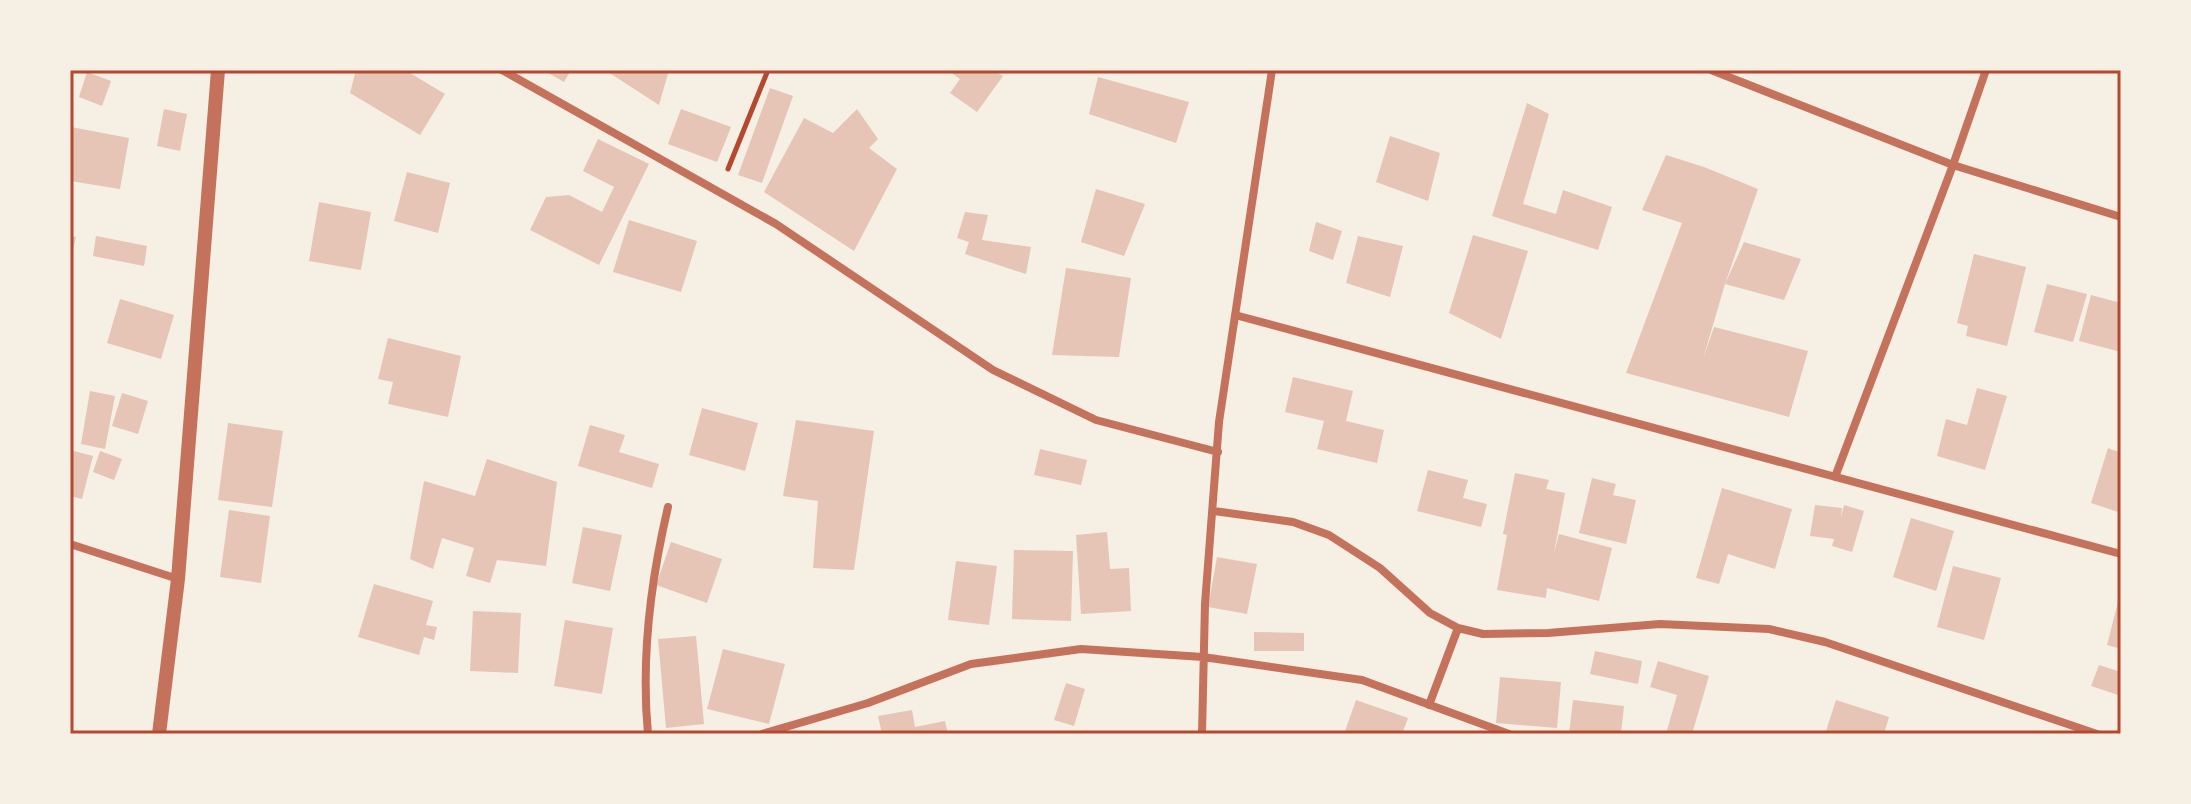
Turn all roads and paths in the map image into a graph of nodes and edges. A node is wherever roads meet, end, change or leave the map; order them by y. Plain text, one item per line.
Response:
1 (218, 70) edge
2 (502, 70) edge
3 (768, 70) edge
4 (1272, 70) edge
5 (1711, 70) edge
6 (1986, 70) edge
7 (1953, 165) junction
8 (718, 192) junction
9 (2121, 217) edge
10 (1235, 315) junction
11 (1218, 452) junction
12 (1835, 477) junction
13 (668, 507) dead end
14 (1214, 511) junction
15 (70, 544) edge
16 (2121, 554) edge
17 (178, 579) junction
18 (1458, 628) junction
19 (1203, 657) junction
20 (1429, 705) junction
21 (159, 734) edge
22 (648, 734) edge
23 (762, 734) edge
24 (1202, 734) edge
25 (1509, 734) edge
26 (2097, 734) edge

1 - 17 street
2 - 8 street
3 - 8 path
4 - 10 street
5 - 7 street
6 - 7 street
7 - 9 street
7 - 12 street
8 - 11 street
10 - 11 street
10 - 12 street
11 - 14 street
12 - 16 street
13 - 22 street
14 - 18 street
14 - 19 street
15 - 17 street
17 - 21 street
18 - 20 street
18 - 26 street
19 - 20 street
19 - 23 street
19 - 24 street
20 - 25 street

